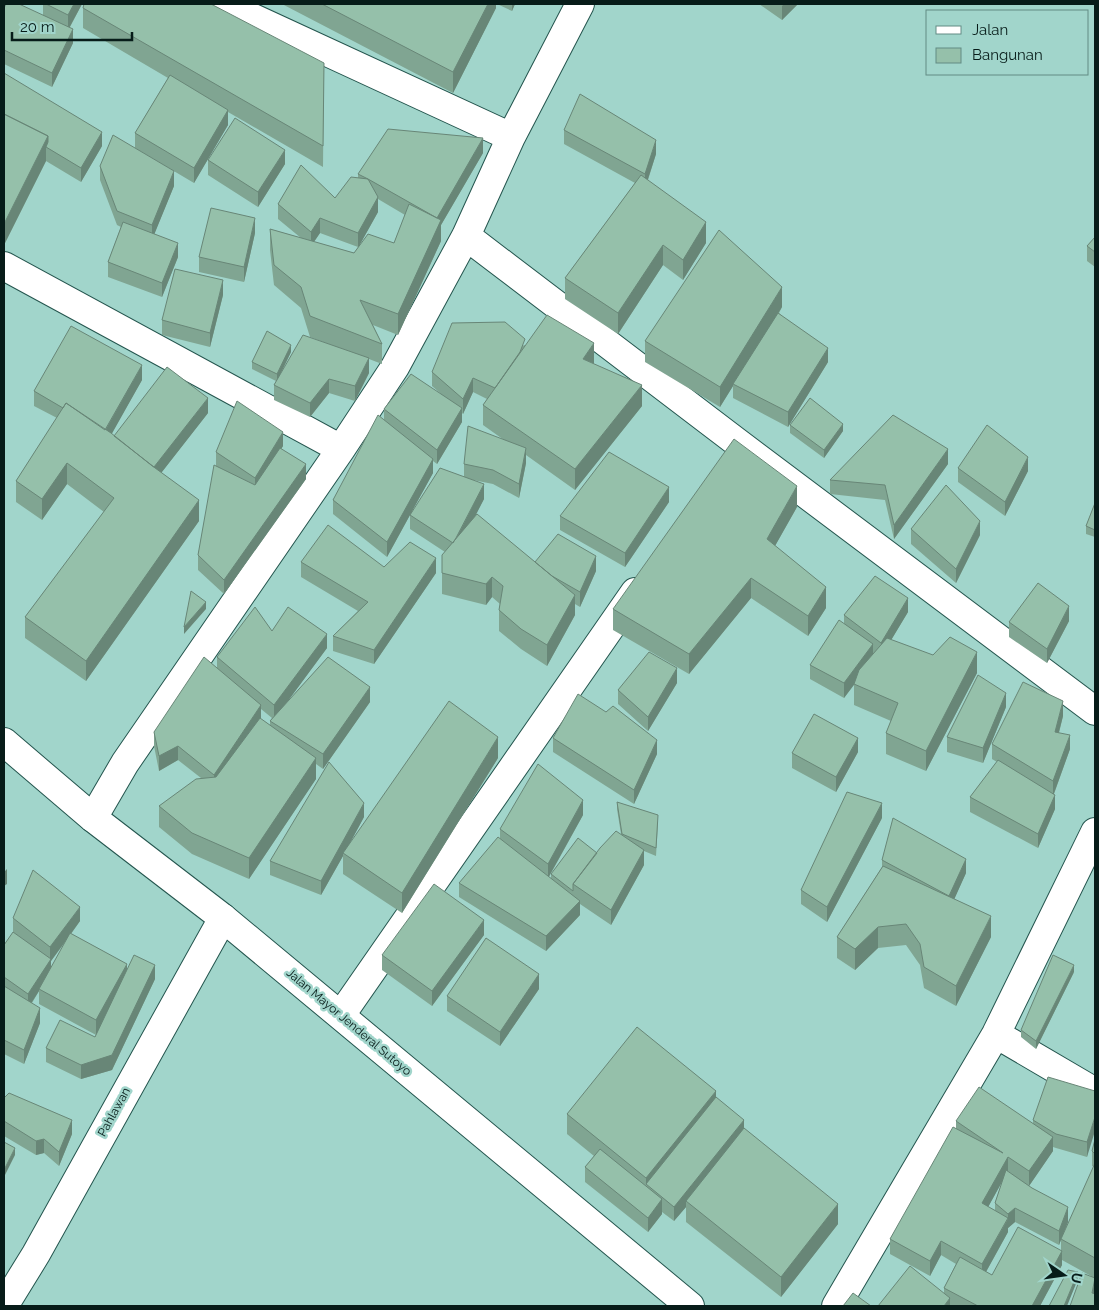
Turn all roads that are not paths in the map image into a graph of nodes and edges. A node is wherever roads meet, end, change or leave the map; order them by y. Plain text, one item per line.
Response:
1 (223, 4) edge
2 (580, 4) edge
3 (510, 136) junction
4 (466, 236) junction
5 (4, 266) edge
6 (340, 449) junction
7 (647, 574) edge
8 (1095, 711) edge
9 (4, 742) edge
10 (93, 818) junction
11 (1095, 832) edge
12 (223, 918) junction
13 (341, 1016) junction
14 (996, 1034) junction
15 (1095, 1092) edge
16 (4, 1306) edge
17 (690, 1306) edge
18 (836, 1306) edge

1 - 3 street
2 - 3 street
3 - 4 street
4 - 6 street
4 - 8 street
5 - 6 street
6 - 10 street
7 - 13 street
9 - 10 street, Jalan Mayor Jenderal Sutoyo
10 - 12 street, Jalan Mayor Jenderal Sutoyo
11 - 14 street
12 - 13 street, Jalan Mayor Jenderal Sutoyo
12 - 16 street, Pahlawan
13 - 17 street, Jalan Mayor Jenderal Sutoyo
14 - 15 street
14 - 18 street

